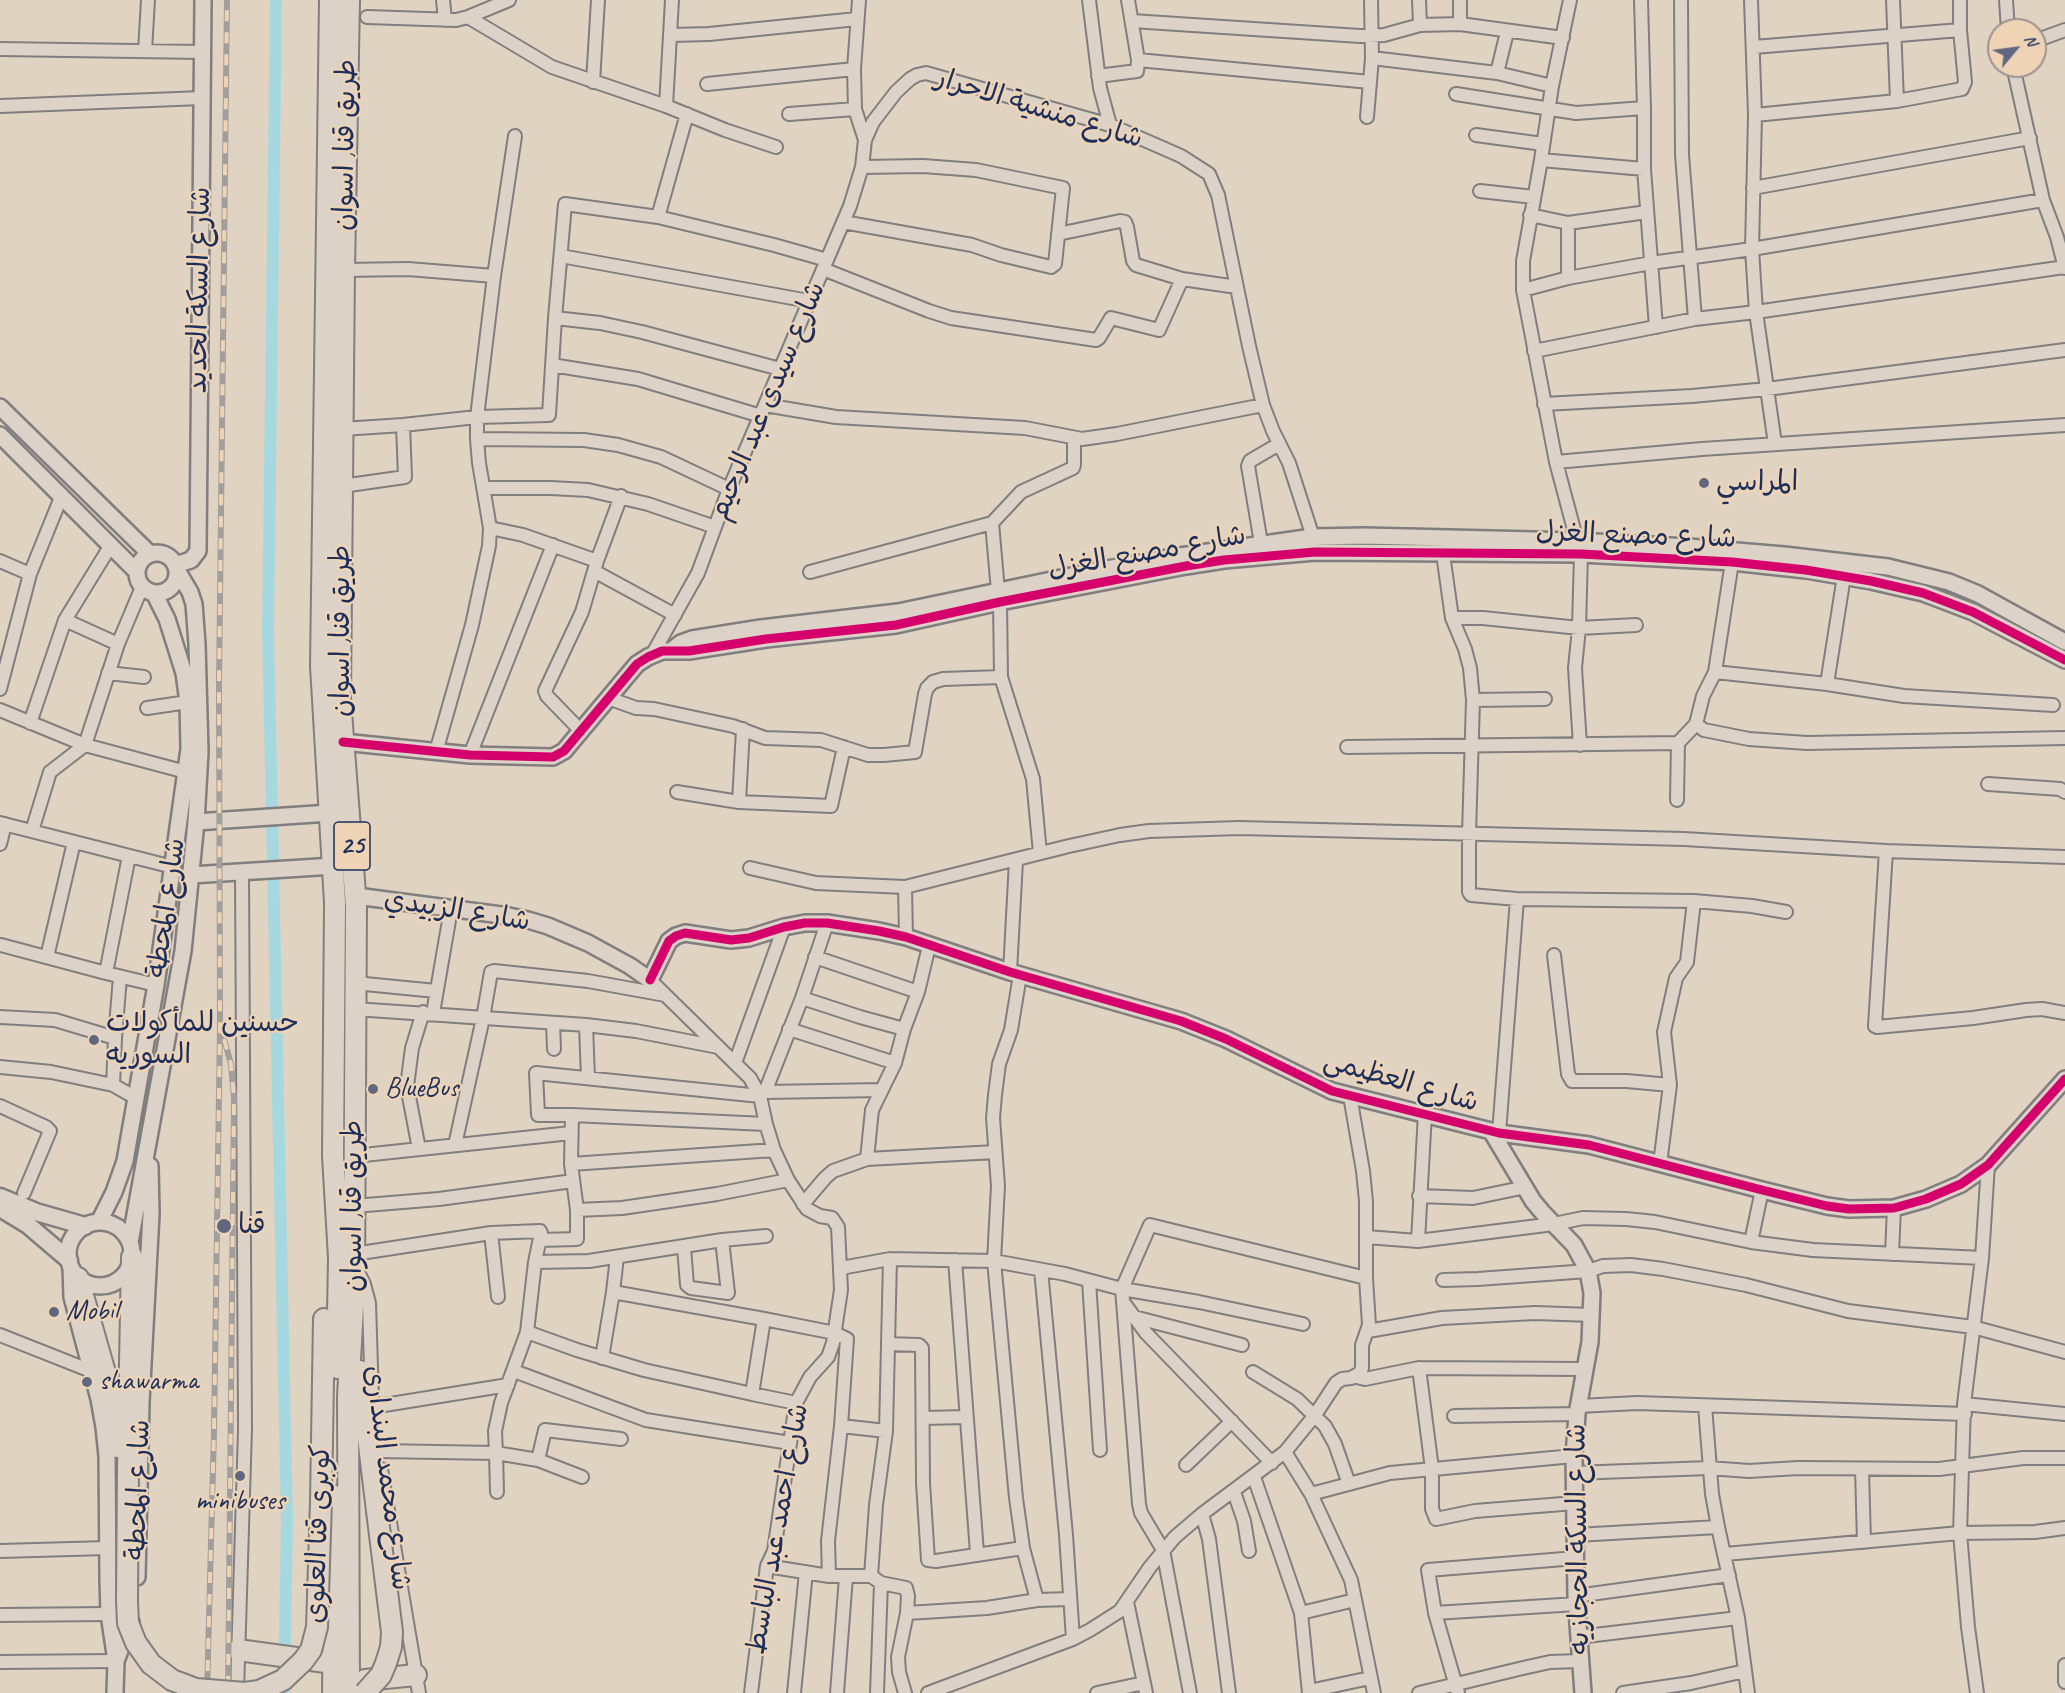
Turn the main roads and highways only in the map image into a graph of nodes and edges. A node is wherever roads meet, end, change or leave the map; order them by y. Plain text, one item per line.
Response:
1 (330, 0) edge
2 (349, 0) edge
3 (0, 1197) edge
4 (0, 1208) edge
5 (92, 1224) road end
6 (131, 1250) road end
7 (349, 1259) junction
8 (73, 1268) joint
9 (354, 1313) junction
10 (124, 1471) junction
11 (245, 1651) road end
12 (339, 1682) edge
13 (417, 1684) edge
14 (171, 1693) edge
15 (365, 1693) edge

1 - 7 highway, طريق قنا, اسوان / 25
2 - 7 highway, طريق قنا, اسوان / 25
3 - 5 main road
4 - 8 main road
6 - 10 highway, كوبرى قنا العلوى
7 - 9 highway, طريق قنا, اسوان / 25
7 - 10 highway, كوبرى قنا العلوى, bridge
7 - 12 highway, طريق قنا, اسوان / 25
8 - 10 highway, كوبرى قنا العلوى
9 - 12 highway, طريق قنا, اسوان / 25
9 - 15 highway, كوبرى قنا العلوى, bridge
10 - 14 highway, كوبرى قنا العلوى
11 - 12 highway
12 - 13 highway

